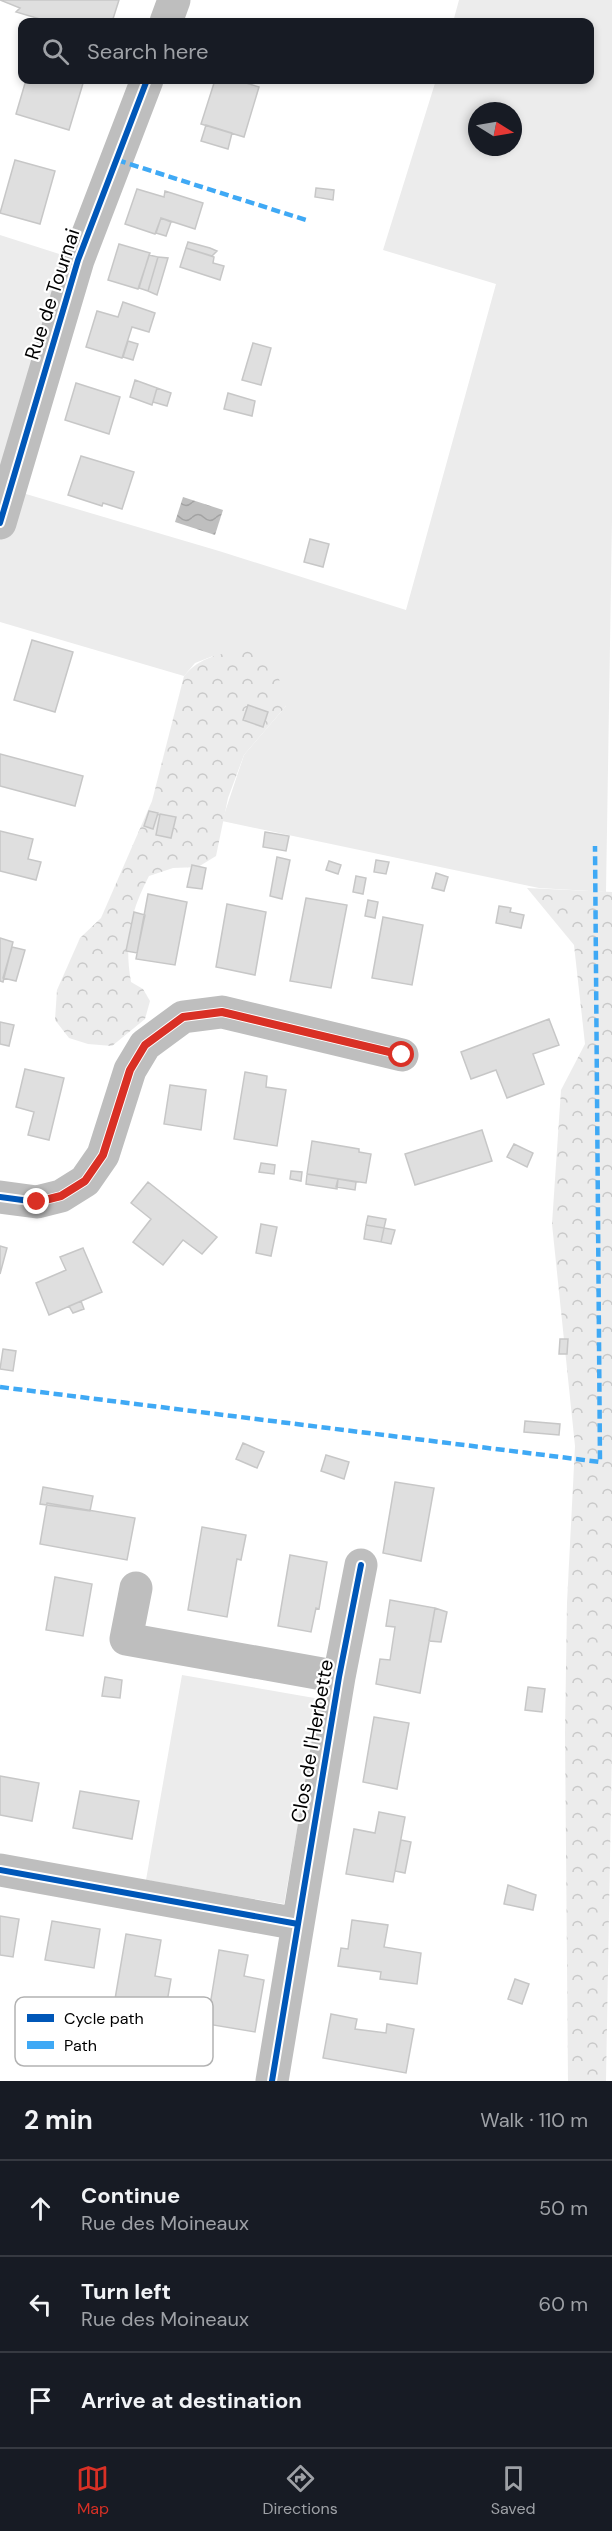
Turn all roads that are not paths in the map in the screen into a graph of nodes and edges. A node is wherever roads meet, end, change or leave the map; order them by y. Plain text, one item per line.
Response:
1 (174, 0) edge
2 (167, 18) edge
3 (145, 84) edge
4 (0, 523) edge
5 (402, 1055) dead end
6 (0, 1197) edge
7 (361, 1564) dead end
8 (136, 1588) dead end
9 (339, 1677) junction
10 (0, 1870) edge
11 (298, 1924) junction
12 (273, 2081) edge

1 - 2 street
3 - 4 street, Rue de Tournai
5 - 6 street
7 - 9 street, Clos de l'Herbette
8 - 9 street, Clos de l'Herbette
9 - 11 street, Clos de l'Herbette
10 - 11 street
11 - 12 street, Clos de l'Herbette

